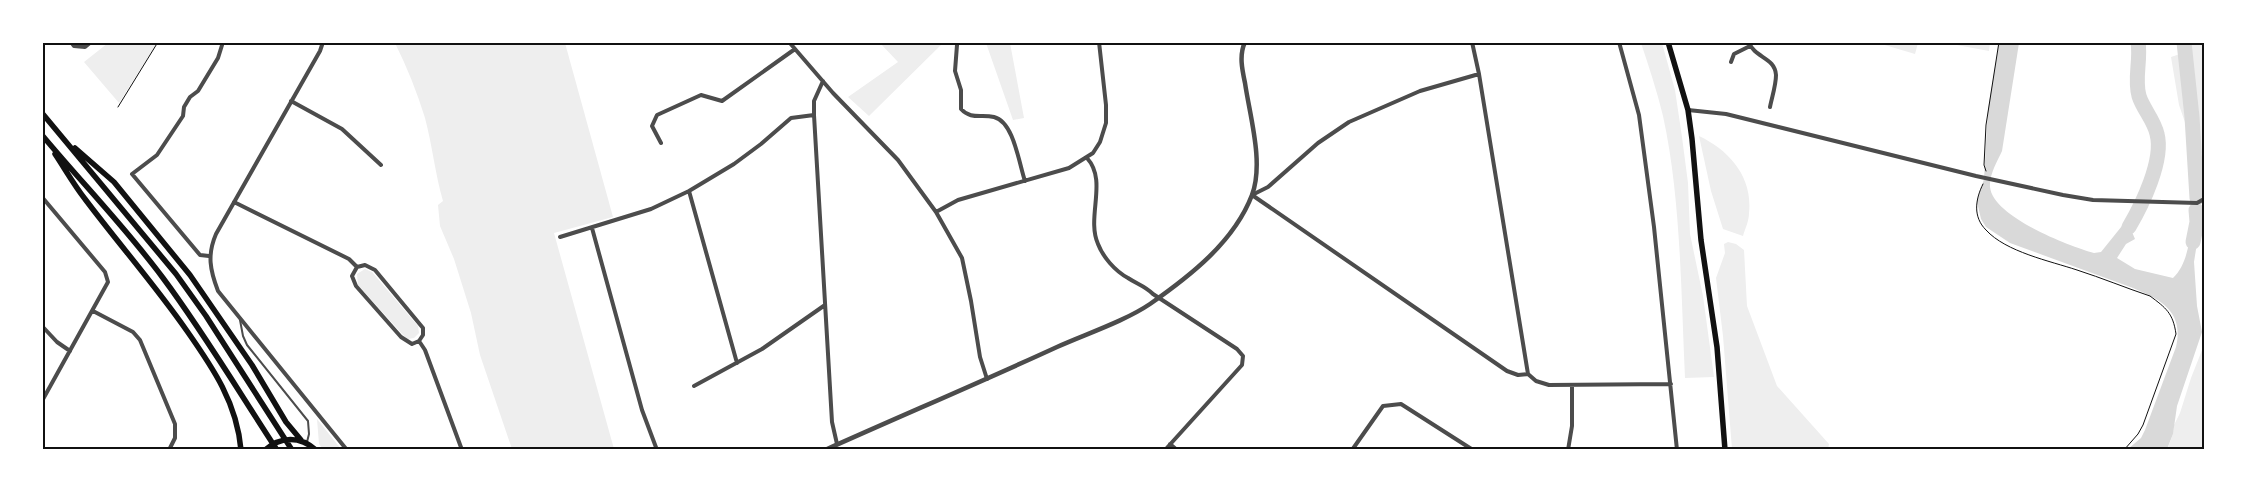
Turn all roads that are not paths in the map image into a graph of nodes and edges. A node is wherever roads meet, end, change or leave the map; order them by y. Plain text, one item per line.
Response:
1 (71, 42) edge
2 (91, 42) edge
3 (223, 42) edge
4 (323, 42) edge
5 (788, 42) edge
6 (1099, 42) edge
7 (1245, 42) edge
8 (1472, 42) edge
9 (1618, 42) edge
10 (1668, 42) edge
11 (1749, 44) edge
12 (957, 45) dead end
13 (795, 49) junction
14 (1731, 62) dead end
15 (1479, 74) junction
16 (822, 81) junction
17 (291, 101) junction
18 (1770, 107) dead end
19 (1688, 110) junction
20 (42, 112) edge
21 (814, 115) junction
22 (60, 135) junction
23 (43, 136) edge
24 (661, 143) dead end
25 (1087, 158) junction
26 (381, 165) dead end
27 (1025, 182) junction
28 (689, 191) junction
29 (1252, 195) junction
30 (42, 197) edge
31 (2204, 199) edge
32 (234, 202) junction
33 (936, 212) junction
34 (592, 228) junction
35 (560, 237) dead end
36 (209, 256) junction
37 (357, 267) junction
38 (1158, 297) junction
39 (825, 305) junction
40 (92, 311) junction
41 (240, 320) junction
42 (42, 326) edge
43 (419, 341) junction
44 (70, 351) junction
45 (737, 364) junction
46 (1528, 374) junction
47 (987, 379) junction
48 (1671, 384) junction
49 (1572, 385) junction
50 (694, 386) dead end
51 (42, 401) edge
52 (304, 441) junction
53 (837, 444) junction
54 (1170, 444) junction
55 (170, 450) edge
56 (241, 450) edge
57 (265, 450) edge
58 (277, 450) edge
59 (292, 450) edge
60 (316, 450) edge
61 (347, 450) edge
62 (462, 450) edge
63 (657, 450) edge
64 (826, 450) edge
65 (1165, 450) edge
66 (1177, 450) edge
67 (1352, 450) edge
68 (1473, 450) edge
69 (1568, 450) edge
70 (1677, 450) edge
71 (1725, 450) edge

1 - 2 street
3 - 36 street
4 - 17 street
5 - 13 street
6 - 25 street
7 - 29 street
8 - 15 street
9 - 48 street
10 - 19 main road
11 - 14 street
11 - 18 street
12 - 27 street
13 - 16 street
13 - 24 street
15 - 29 street
15 - 46 street
16 - 21 street
16 - 33 street
17 - 26 street
17 - 32 street
19 - 31 street
19 - 71 main road
20 - 22 main road
21 - 28 street
21 - 39 street
22 - 52 main road
22 - 59 main road
23 - 56 main road
23 - 58 main road
25 - 27 street
25 - 38 street
27 - 33 street
28 - 34 street
28 - 45 street
29 - 38 street
29 - 46 street
30 - 40 street
32 - 36 street
32 - 37 street
33 - 47 street
34 - 35 street
34 - 63 street
36 - 41 street
37 - 43 street
37 - 43 street
38 - 47 street
38 - 54 street
39 - 45 street
39 - 53 street
40 - 44 street
40 - 55 street
41 - 52 lane
41 - 61 street
42 - 44 street
43 - 62 street
44 - 51 street
45 - 50 street
46 - 49 street
47 - 53 street
48 - 49 street
48 - 70 street
49 - 69 street
52 - 57 main road
52 - 60 main road
53 - 64 street
54 - 65 street
54 - 66 street
67 - 68 street

